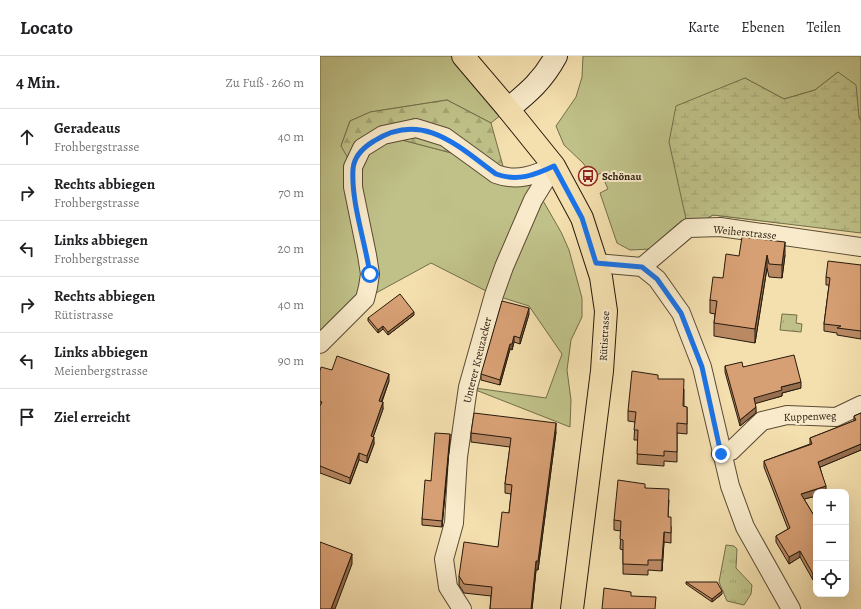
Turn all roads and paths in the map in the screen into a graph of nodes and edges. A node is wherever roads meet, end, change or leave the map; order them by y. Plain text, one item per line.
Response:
1 (463, 56) edge
2 (556, 56) edge
3 (508, 109) junction
4 (554, 166) junction
5 (861, 247) edge
6 (596, 263) junction
7 (642, 267) junction
8 (320, 344) edge
9 (861, 405) edge
10 (721, 454) junction
11 (462, 609) edge
12 (572, 609) edge
13 (791, 609) edge

1 - 3 main road, Rütistrasse
2 - 3 street
3 - 4 main road, Rütistrasse
4 - 6 main road, Rütistrasse
4 - 8 street
4 - 11 street, Unterer Kreuzacker
5 - 7 street, Weiherstrasse
6 - 7 street
6 - 12 main road, Rütistrasse
7 - 10 street
9 - 10 street, Kuppenweg
10 - 13 street

